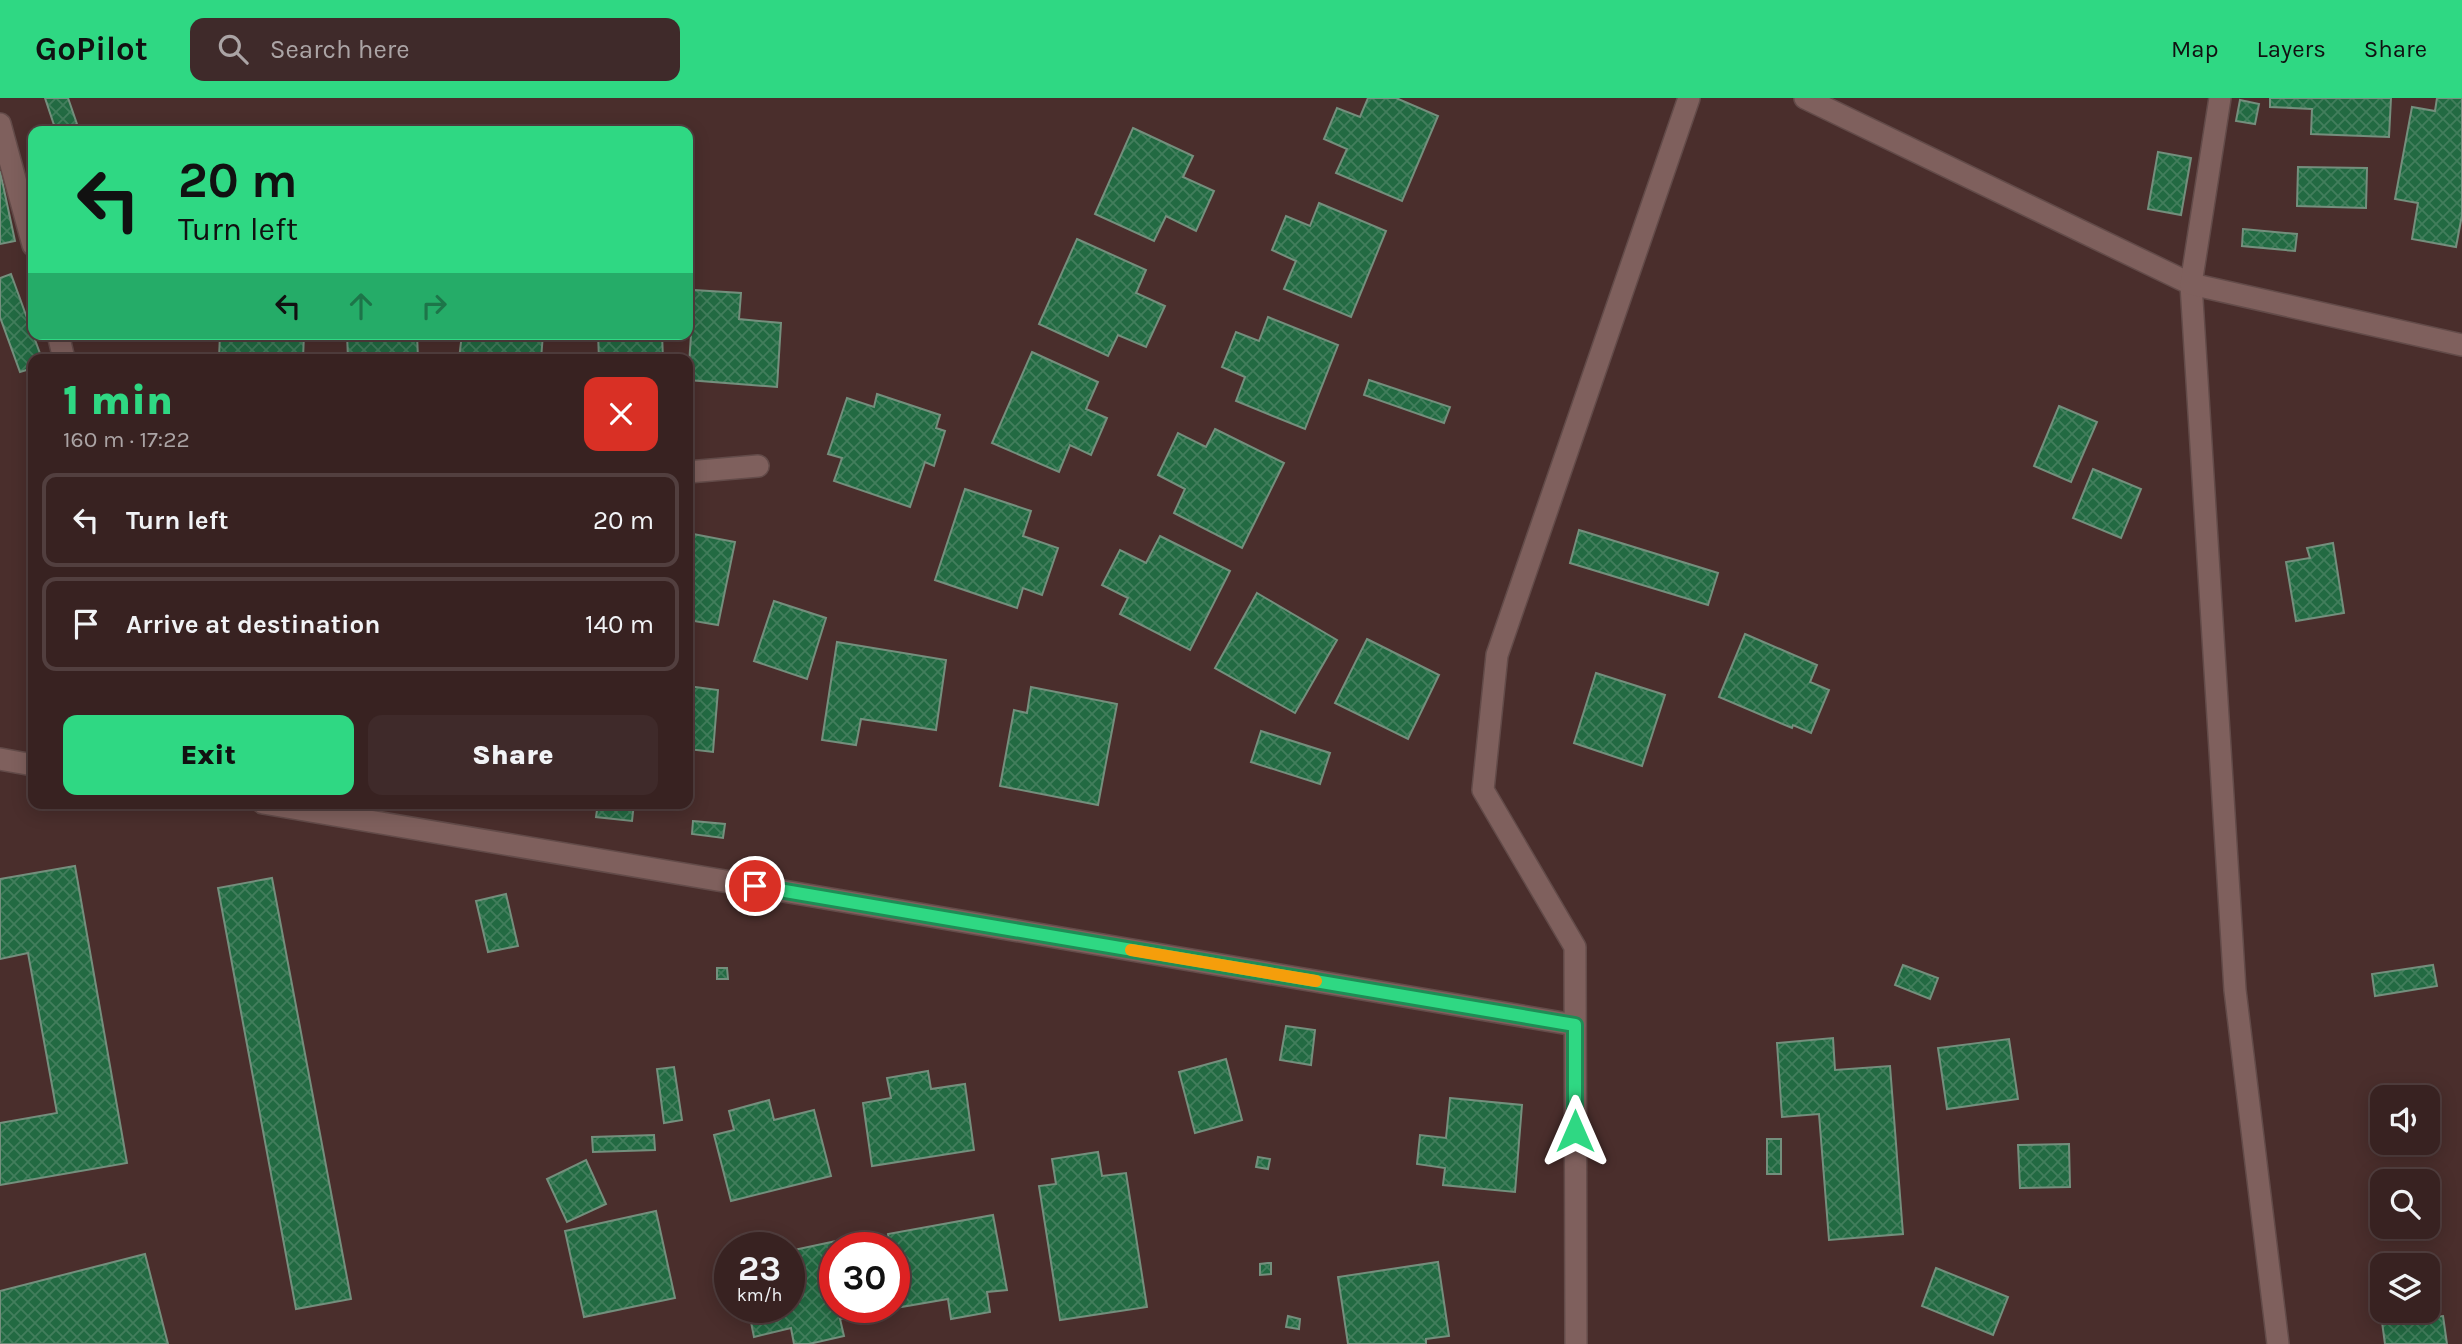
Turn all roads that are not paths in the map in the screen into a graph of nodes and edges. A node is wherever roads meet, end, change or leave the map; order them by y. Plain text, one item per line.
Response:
1 (1689, 98) edge
2 (1805, 98) edge
3 (2220, 98) edge
4 (0, 124) edge
5 (28, 227) edge
6 (2191, 284) junction
7 (2462, 345) edge
8 (758, 466) dead end
9 (693, 472) edge
10 (0, 759) edge
11 (28, 764) edge
12 (298, 809) edge
13 (1575, 1025) junction
14 (1576, 1344) edge
15 (2278, 1344) edge

1 - 13 street
2 - 6 street
3 - 6 street
4 - 5 street
6 - 7 street
6 - 15 street
8 - 9 street
10 - 11 street
12 - 13 street
13 - 14 street

